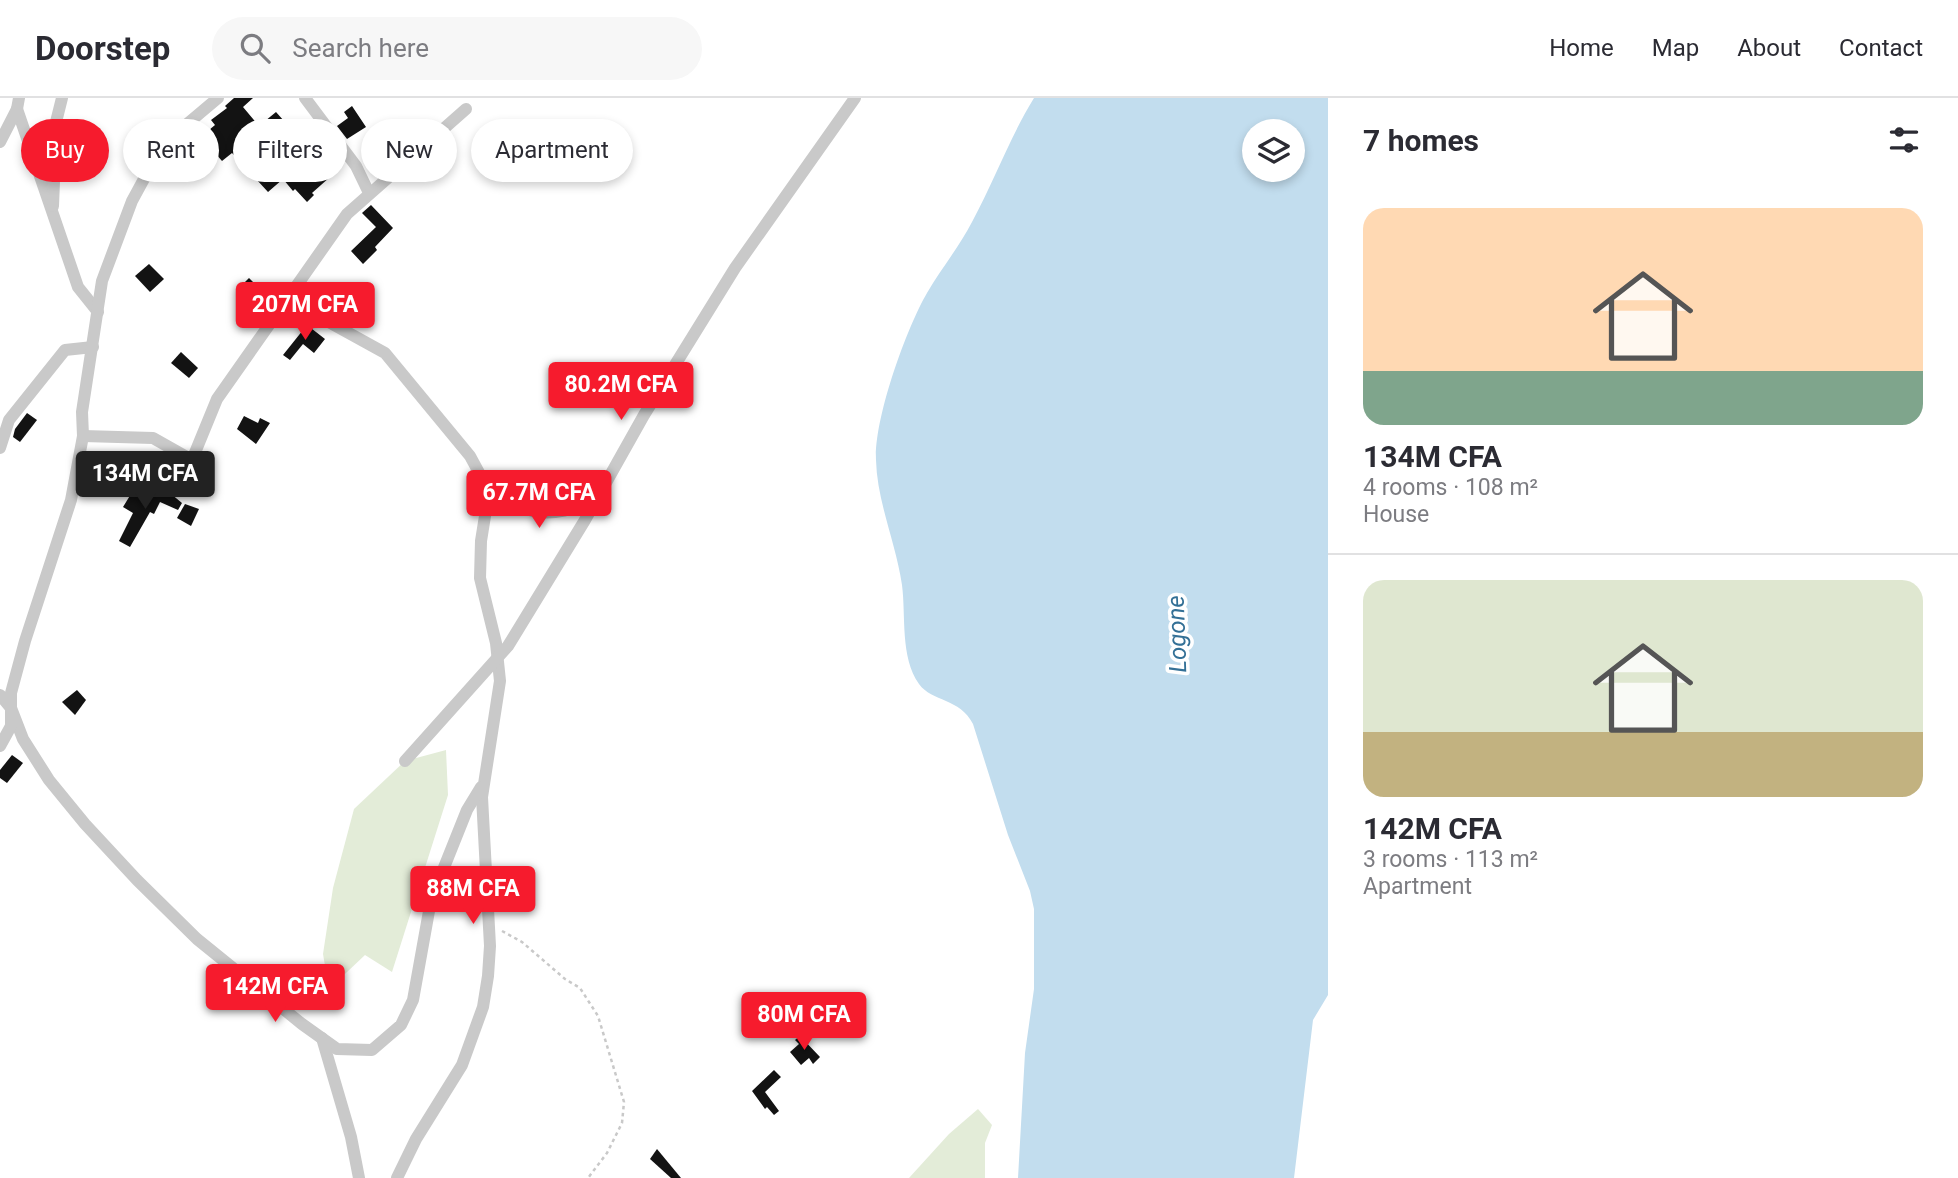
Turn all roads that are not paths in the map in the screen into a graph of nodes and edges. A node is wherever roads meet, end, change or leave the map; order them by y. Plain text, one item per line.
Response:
1 (62, 98) edge
2 (218, 98) edge
3 (305, 98) edge
4 (855, 98) edge
5 (18, 104) edge
6 (466, 109) dead end
7 (0, 142) edge
8 (369, 193) junction
9 (52, 214) junction
10 (287, 299) junction
11 (98, 312) junction
12 (93, 347) junction
13 (83, 436) junction
14 (0, 448) edge
15 (489, 491) junction
16 (595, 501) junction
17 (498, 658) junction
18 (0, 695) edge
19 (12, 708) junction
20 (0, 746) edge
21 (405, 761) dead end
22 (483, 784) junction
23 (322, 1038) junction
24 (359, 1178) edge
25 (397, 1178) edge

1 - 9 street
2 - 11 street
3 - 8 street
4 - 16 street
5 - 7 street
5 - 9 street
6 - 8 street
8 - 10 street
9 - 11 street
10 - 13 street
10 - 15 street
11 - 12 street
12 - 13 street
12 - 14 street
13 - 19 street
15 - 16 street
15 - 17 street
16 - 17 street
17 - 21 street
17 - 22 street
18 - 19 street
19 - 20 street
19 - 23 street
22 - 23 street
22 - 25 street
23 - 24 street

